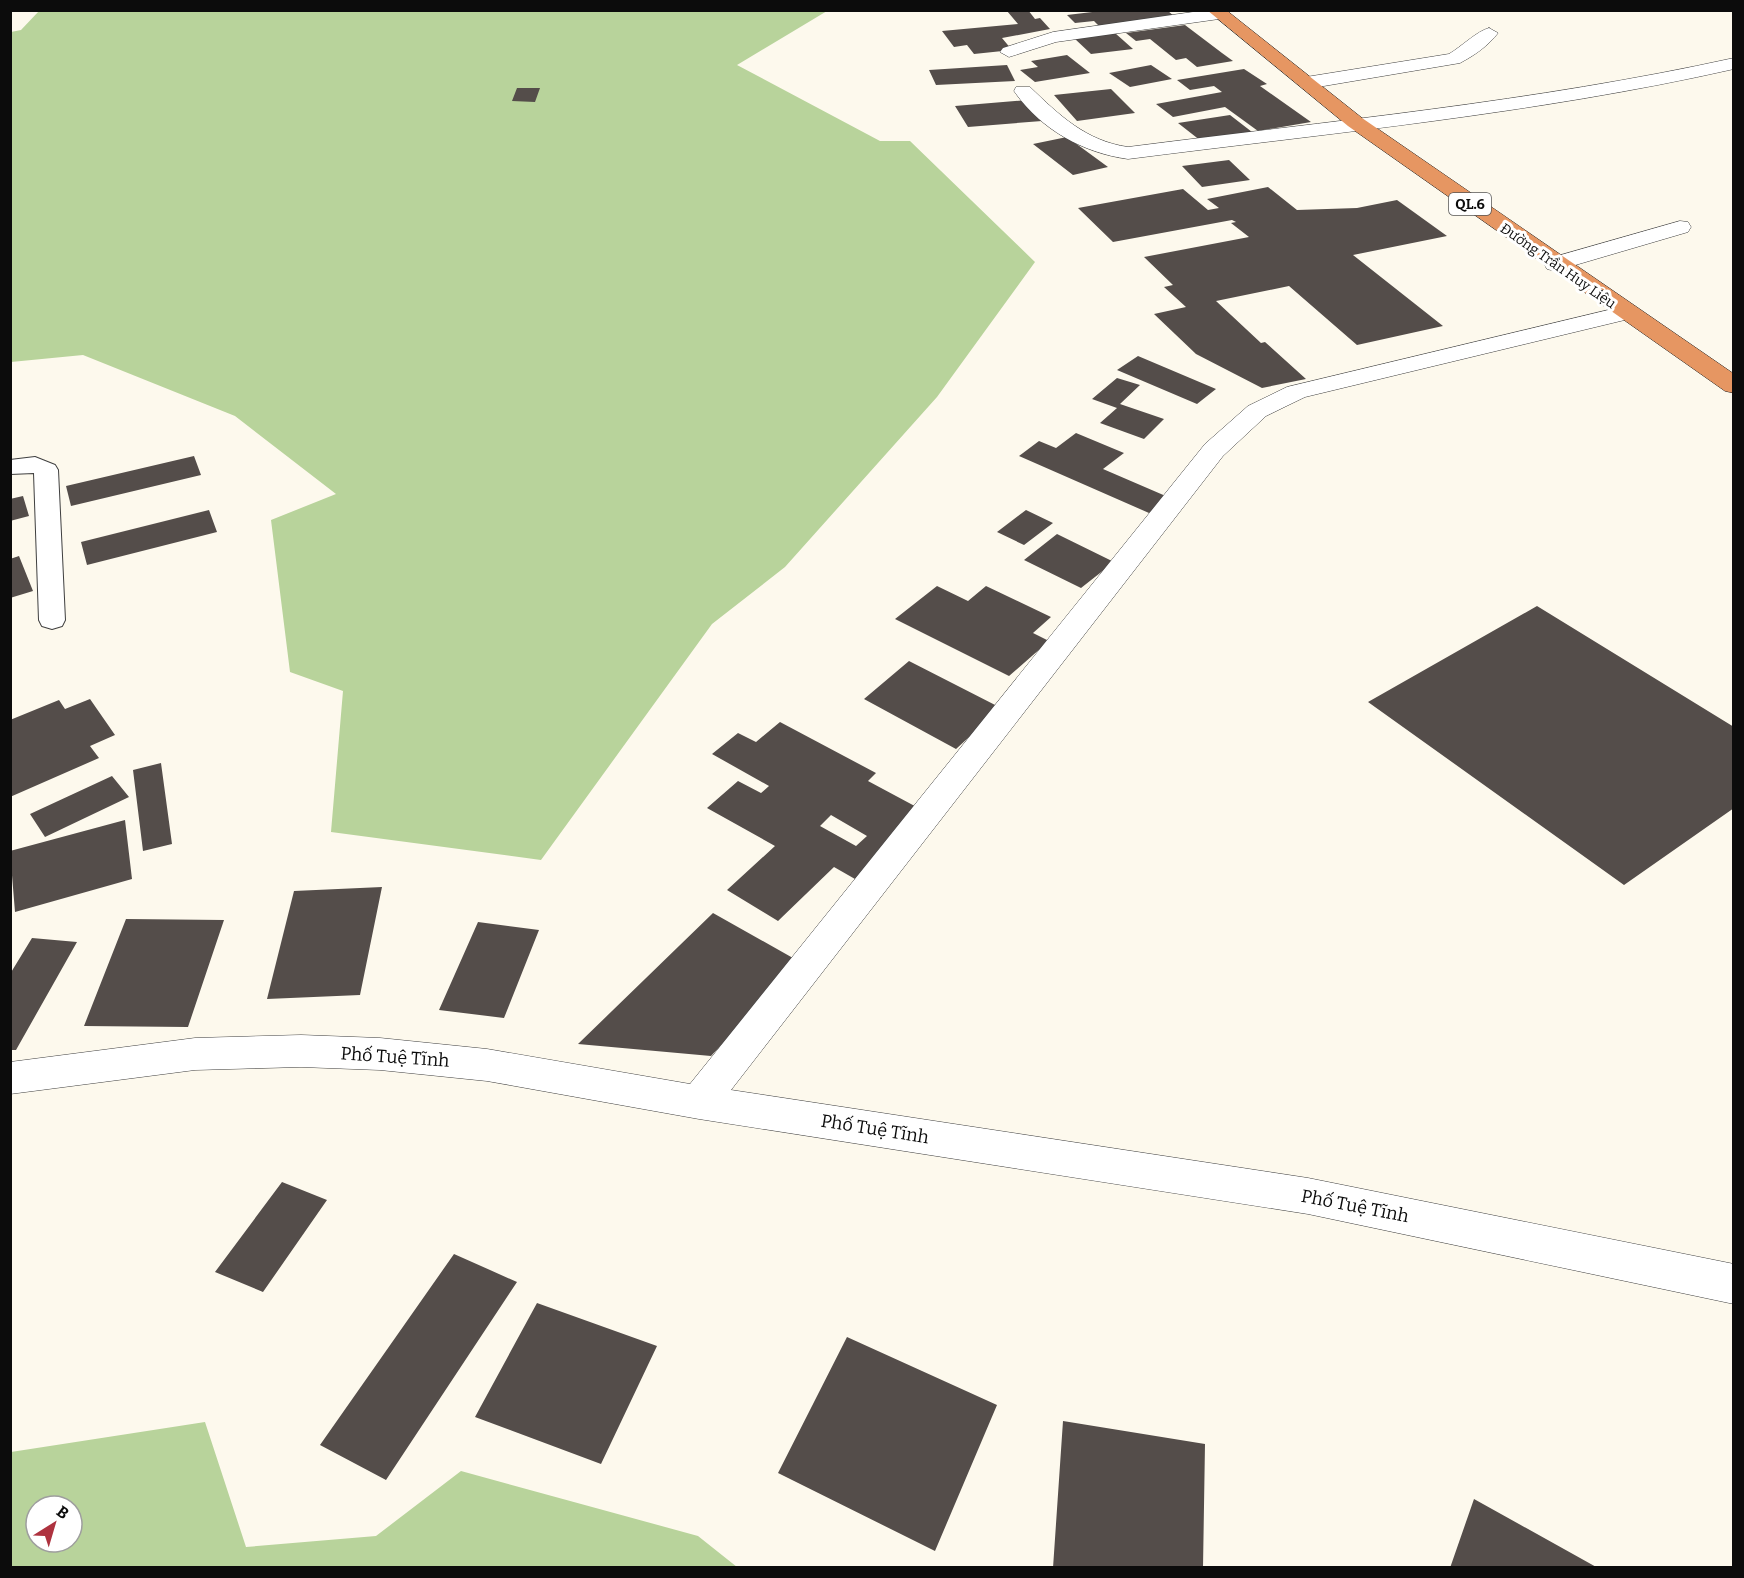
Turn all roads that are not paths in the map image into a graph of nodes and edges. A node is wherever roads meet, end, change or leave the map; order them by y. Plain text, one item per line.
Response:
1 (1217, 12) edge
2 (1489, 33) dead end
3 (1009, 52) dead end
4 (1734, 63) edge
5 (1306, 83) junction
6 (1023, 91) dead end
7 (1355, 122) junction
8 (1680, 227) dead end
9 (1555, 264) junction
10 (1624, 313) junction
11 (1734, 386) edge
12 (10, 467) edge
13 (52, 620) dead end
14 (10, 1078) edge
15 (699, 1102) junction
16 (1734, 1284) edge

1 - 3 street
1 - 5 highway, Đường Trần Huy Liệu / QL.6
2 - 5 street
4 - 7 street
5 - 7 highway, Đường Trần Huy Liệu / QL.6
6 - 7 street
7 - 9 highway, Đường Trần Huy Liệu / QL.6
8 - 9 street
9 - 10 highway, Đường Trần Huy Liệu / QL.6
10 - 11 highway, Đường Trần Huy Liệu / QL.6
10 - 15 street
12 - 13 lane
14 - 15 street, Phố Tuệ Tĩnh
15 - 16 street, Phố Tuệ Tĩnh

